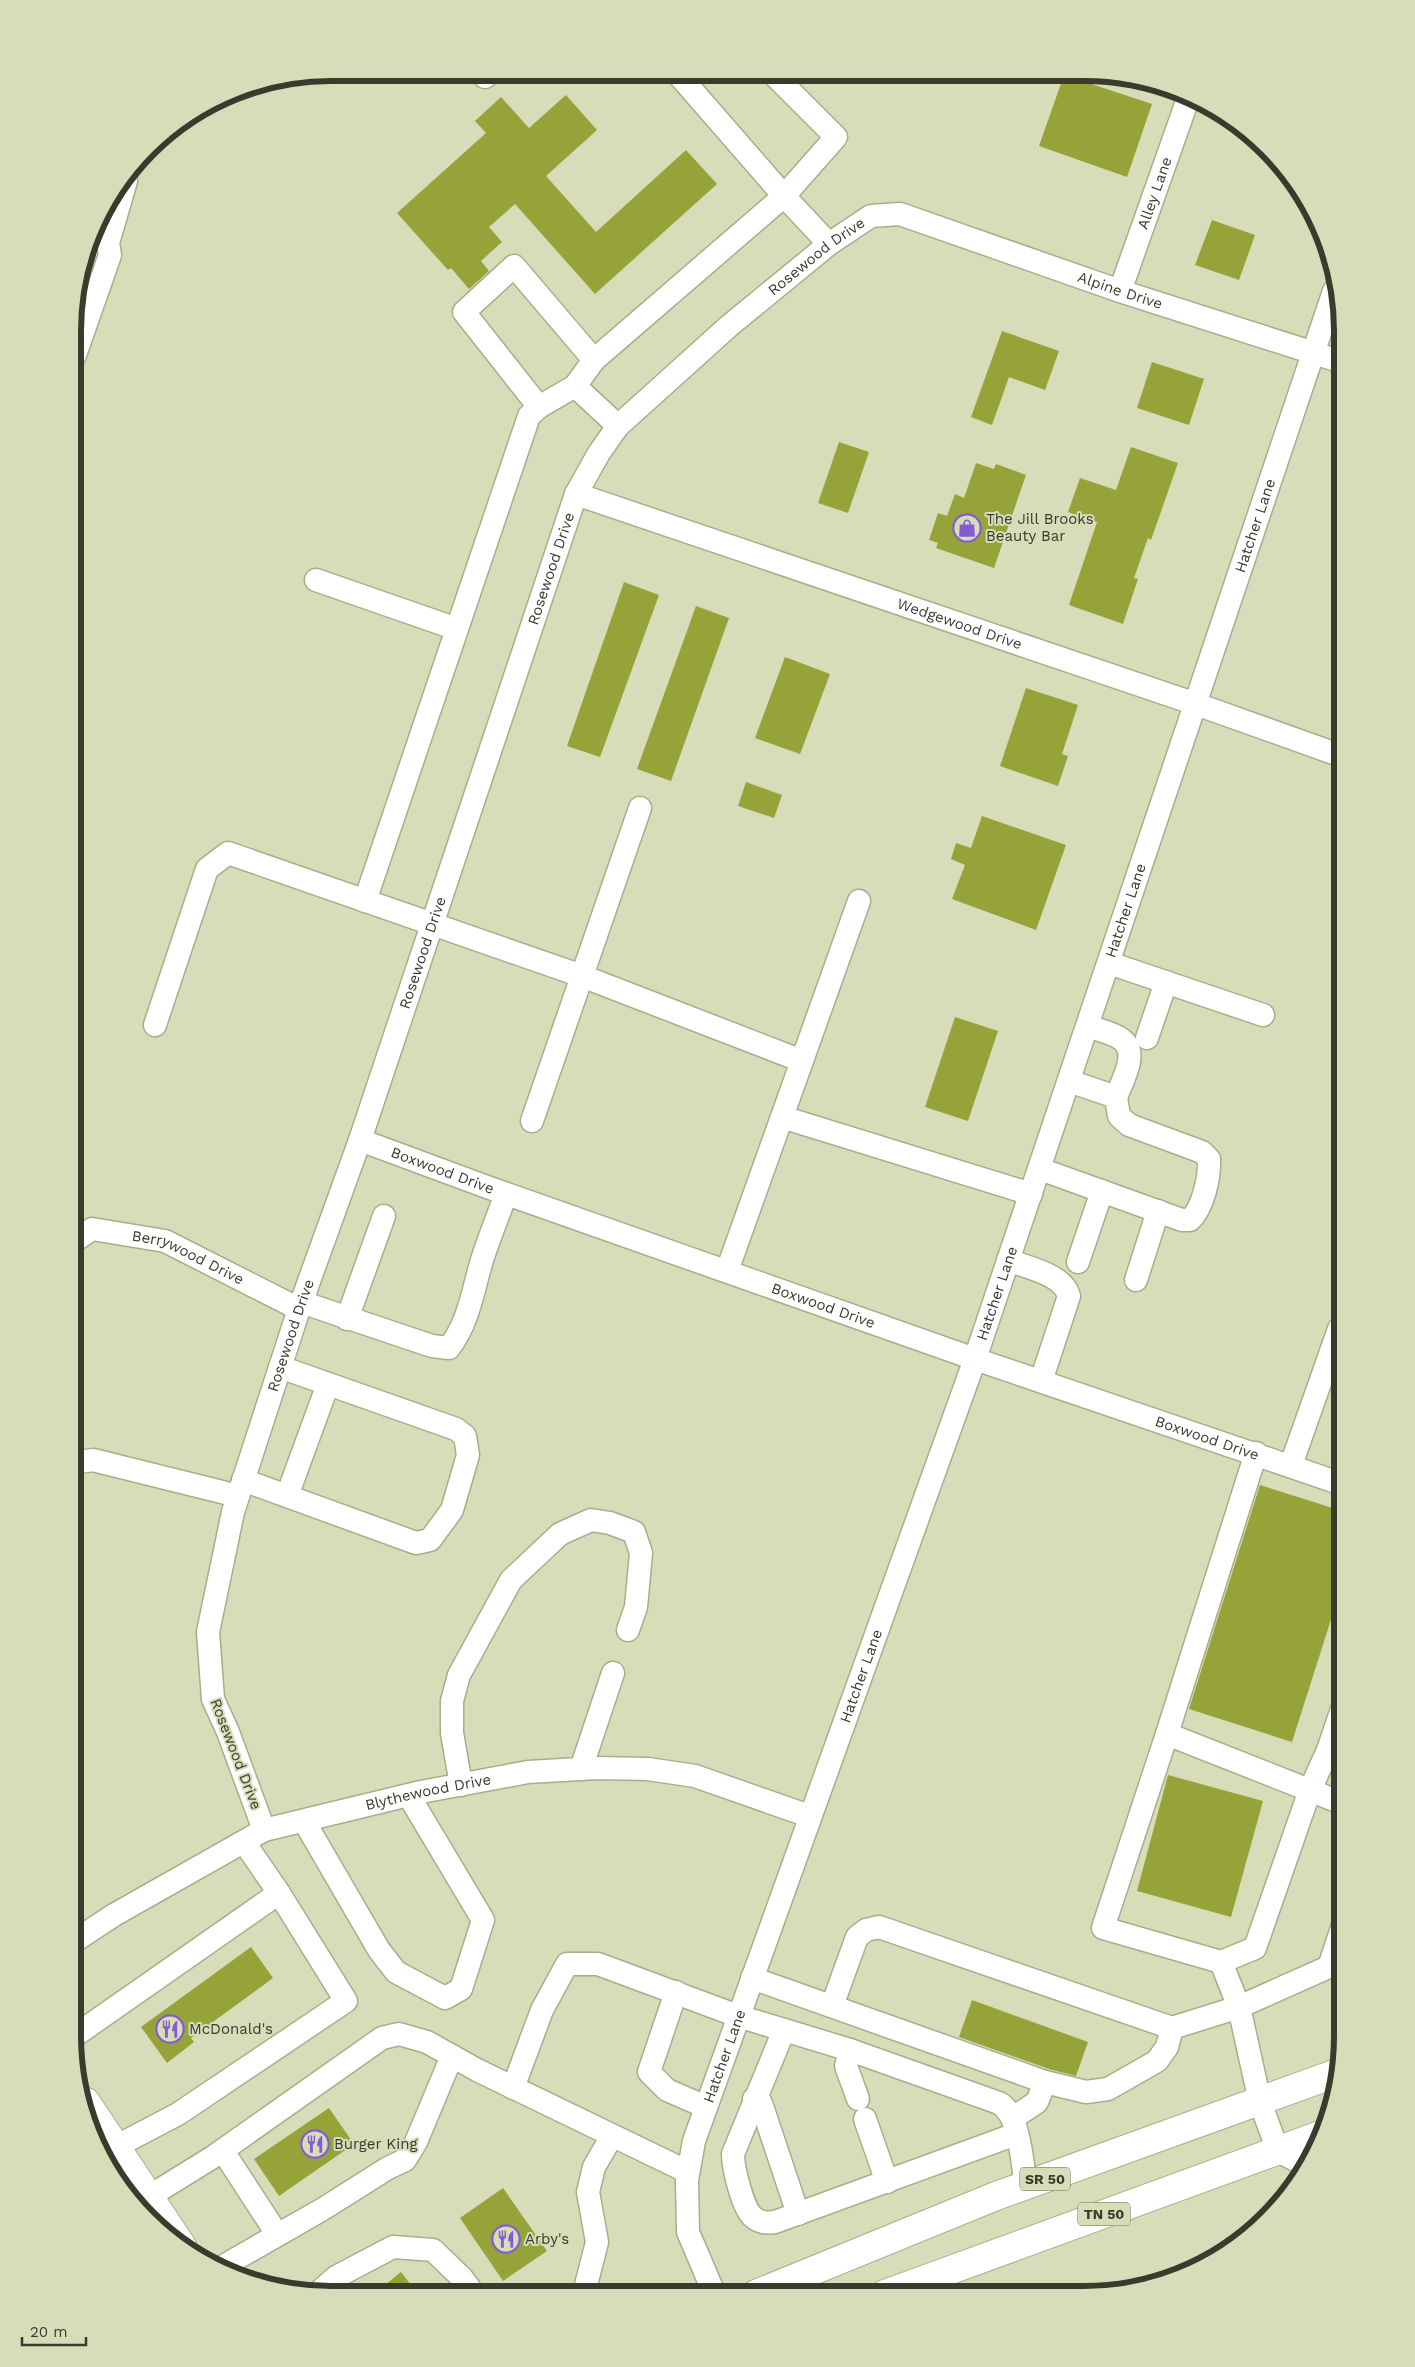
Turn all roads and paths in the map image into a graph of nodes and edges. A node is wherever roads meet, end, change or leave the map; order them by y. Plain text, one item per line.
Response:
1 (683, 81) edge
2 (780, 81) edge
3 (1187, 104) edge
4 (784, 196) junction
5 (116, 205) edge
6 (900, 214) joint
7 (100, 240) edge
8 (829, 244) junction
9 (1120, 291) junction
10 (1332, 298) edge
11 (81, 338) edge
12 (1315, 352) junction
13 (1334, 359) edge
14 (594, 360) junction
15 (574, 386) junction
16 (539, 407) junction
17 (618, 426) junction
18 (576, 494) junction
19 (316, 580) dead end
20 (457, 629) junction
21 (1196, 704) junction
22 (1334, 753) edge
23 (640, 808) dead end
24 (365, 901) junction
25 (859, 901) dead end
26 (432, 924) junction
27 (1109, 963) junction
28 (582, 976) junction
29 (1166, 982) junction
30 (1262, 1015) dead end
31 (155, 1025) dead end
32 (1088, 1026) junction
33 (1147, 1038) dead end
34 (802, 1061) junction
35 (1069, 1081) junction
36 (1116, 1097) junction
37 (782, 1117) junction
38 (532, 1121) dead end
39 (360, 1140) junction
40 (1040, 1169) junction
41 (1102, 1191) junction
42 (506, 1194) junction
43 (1031, 1194) junction
44 (1158, 1211) junction
45 (384, 1216) dead end
46 (81, 1237) edge
47 (1008, 1260) junction
48 (1078, 1262) dead end
49 (727, 1272) junction
50 (1136, 1280) dead end
51 (300, 1306) junction
52 (346, 1319) junction
53 (1334, 1345) edge
54 (975, 1359) junction
55 (280, 1367) junction
56 (1041, 1381) junction
57 (328, 1384) junction
58 (1256, 1453) junction
59 (81, 1462) edge
60 (1291, 1465) junction
61 (1334, 1481) edge
62 (240, 1488) junction
63 (287, 1496) junction
64 (628, 1630) dead end
65 (613, 1673) dead end
66 (1334, 1732) edge
67 (1167, 1734) junction
68 (581, 1769) junction
69 (461, 1785) junction
70 (1310, 1790) junction
71 (409, 1796) junction
72 (1334, 1800) edge
73 (809, 1816) junction
74 (304, 1821) junction
75 (264, 1830) junction
76 (244, 1842) junction
77 (279, 1894) junction
78 (81, 1937) edge
79 (1221, 1962) junction
80 (1334, 1964) edge
81 (752, 1978) junction
82 (676, 1992) junction
83 (832, 2006) junction
84 (1239, 2007) junction
85 (738, 2016) junction
86 (1172, 2028) junction
87 (784, 2030) junction
88 (81, 2031) edge
89 (850, 2050) junction
90 (452, 2056) junction
91 (1331, 2075) edge
92 (1046, 2082) junction
93 (513, 2088) junction
94 (754, 2098) junction
95 (1260, 2102) junction
96 (706, 2107) junction
97 (95, 2115) edge
98 (1015, 2126) junction
99 (612, 2136) junction
100 (1312, 2138) edge
101 (116, 2146) junction
102 (223, 2151) junction
103 (1278, 2151) junction
104 (1299, 2162) edge
105 (688, 2172) junction
106 (887, 2182) junction
107 (1026, 2186) junction
108 (143, 2200) edge
109 (798, 2214) junction
110 (277, 2234) junction
111 (228, 2263) edge
112 (326, 2286) edge
113 (468, 2286) edge
114 (586, 2286) edge
115 (711, 2286) edge
116 (776, 2286) edge
117 (907, 2286) edge

1 - 4 street
2 - 4 street
3 - 9 street, Alley Lane
4 - 8 street
4 - 14 street
5 - 7 street
6 - 8 street, Rosewood Drive
6 - 9 street, Alpine Drive
7 - 11 street
8 - 17 street, Rosewood Drive
9 - 12 street, Alpine Drive
10 - 12 street, Hatcher Lane
12 - 13 street, Alpine Drive
12 - 21 street, Hatcher Lane
14 - 15 street
14 - 16 street
15 - 16 street
15 - 17 street
16 - 20 street
17 - 18 street, Rosewood Drive
18 - 21 street, Wedgewood Drive
18 - 26 street, Rosewood Drive
19 - 20 street
20 - 24 street
21 - 22 street, Wedgewood Drive
21 - 27 street, Hatcher Lane
23 - 28 street
24 - 26 street
24 - 31 street
25 - 34 street
26 - 28 street
26 - 39 street, Rosewood Drive
27 - 29 street
27 - 32 street, Hatcher Lane
28 - 34 street
28 - 38 street
29 - 30 street
29 - 33 street
32 - 35 street, Hatcher Lane
32 - 36 street
34 - 37 street
35 - 36 street
35 - 40 street, Hatcher Lane
36 - 44 street
37 - 43 street
37 - 49 street
39 - 42 street, Boxwood Drive
39 - 51 street, Rosewood Drive
40 - 41 street
40 - 43 street, Hatcher Lane
41 - 44 street
41 - 48 street
42 - 49 street, Boxwood Drive
42 - 52 street, Berrywood Drive
43 - 47 street, Hatcher Lane
44 - 50 street
45 - 52 street
46 - 51 street, Berrywood Drive
47 - 54 street, Hatcher Lane
47 - 56 street
49 - 54 street, Boxwood Drive
51 - 52 street, Berrywood Drive
51 - 55 street, Rosewood Drive
53 - 60 street
54 - 56 street, Boxwood Drive
54 - 73 street, Hatcher Lane
55 - 57 street
55 - 62 street, Rosewood Drive
56 - 58 street, Boxwood Drive
57 - 63 street
57 - 63 street
58 - 60 street, Boxwood Drive
58 - 67 street
59 - 62 street
60 - 61 street, Boxwood Drive
62 - 63 street
62 - 75 street, Rosewood Drive
64 - 69 street
65 - 68 street
66 - 70 street
67 - 70 street
67 - 79 street
68 - 69 street, Blythewood Drive
68 - 73 street, Blythewood Drive
69 - 71 street, Blythewood Drive
70 - 72 street
70 - 79 street
71 - 74 street, Blythewood Drive
71 - 74 street
73 - 81 street, Hatcher Lane
74 - 75 street, Blythewood Drive
75 - 76 street, Blythewood Drive
76 - 77 street
76 - 78 street, Blythewood Drive
77 - 88 street
77 - 101 street
79 - 84 street
80 - 84 street
81 - 83 street
81 - 85 street, Hatcher Lane
82 - 85 street
82 - 93 street
82 - 96 street
83 - 86 street
83 - 92 street
84 - 86 street
84 - 95 street
85 - 87 street
85 - 96 street, Hatcher Lane
86 - 92 street
87 - 89 street
87 - 94 street
89 - 98 street
89 - 106 street
90 - 93 street
90 - 102 street
90 - 110 street
91 - 95 main road, SR 50
92 - 98 street
93 - 99 street
94 - 109 street
94 - 109 street
95 - 103 street
95 - 107 main road, SR 50
96 - 105 street, Hatcher Lane
97 - 101 main road
98 - 106 street
98 - 107 street
99 - 105 street
99 - 114 street
100 - 103 main road, TN 50
101 - 108 main road
102 - 108 street
102 - 110 street
103 - 104 street
103 - 117 main road, TN 50
105 - 115 street, Hatcher Lane
106 - 109 street
107 - 116 main road, SR 50
110 - 111 street
112 - 113 street

